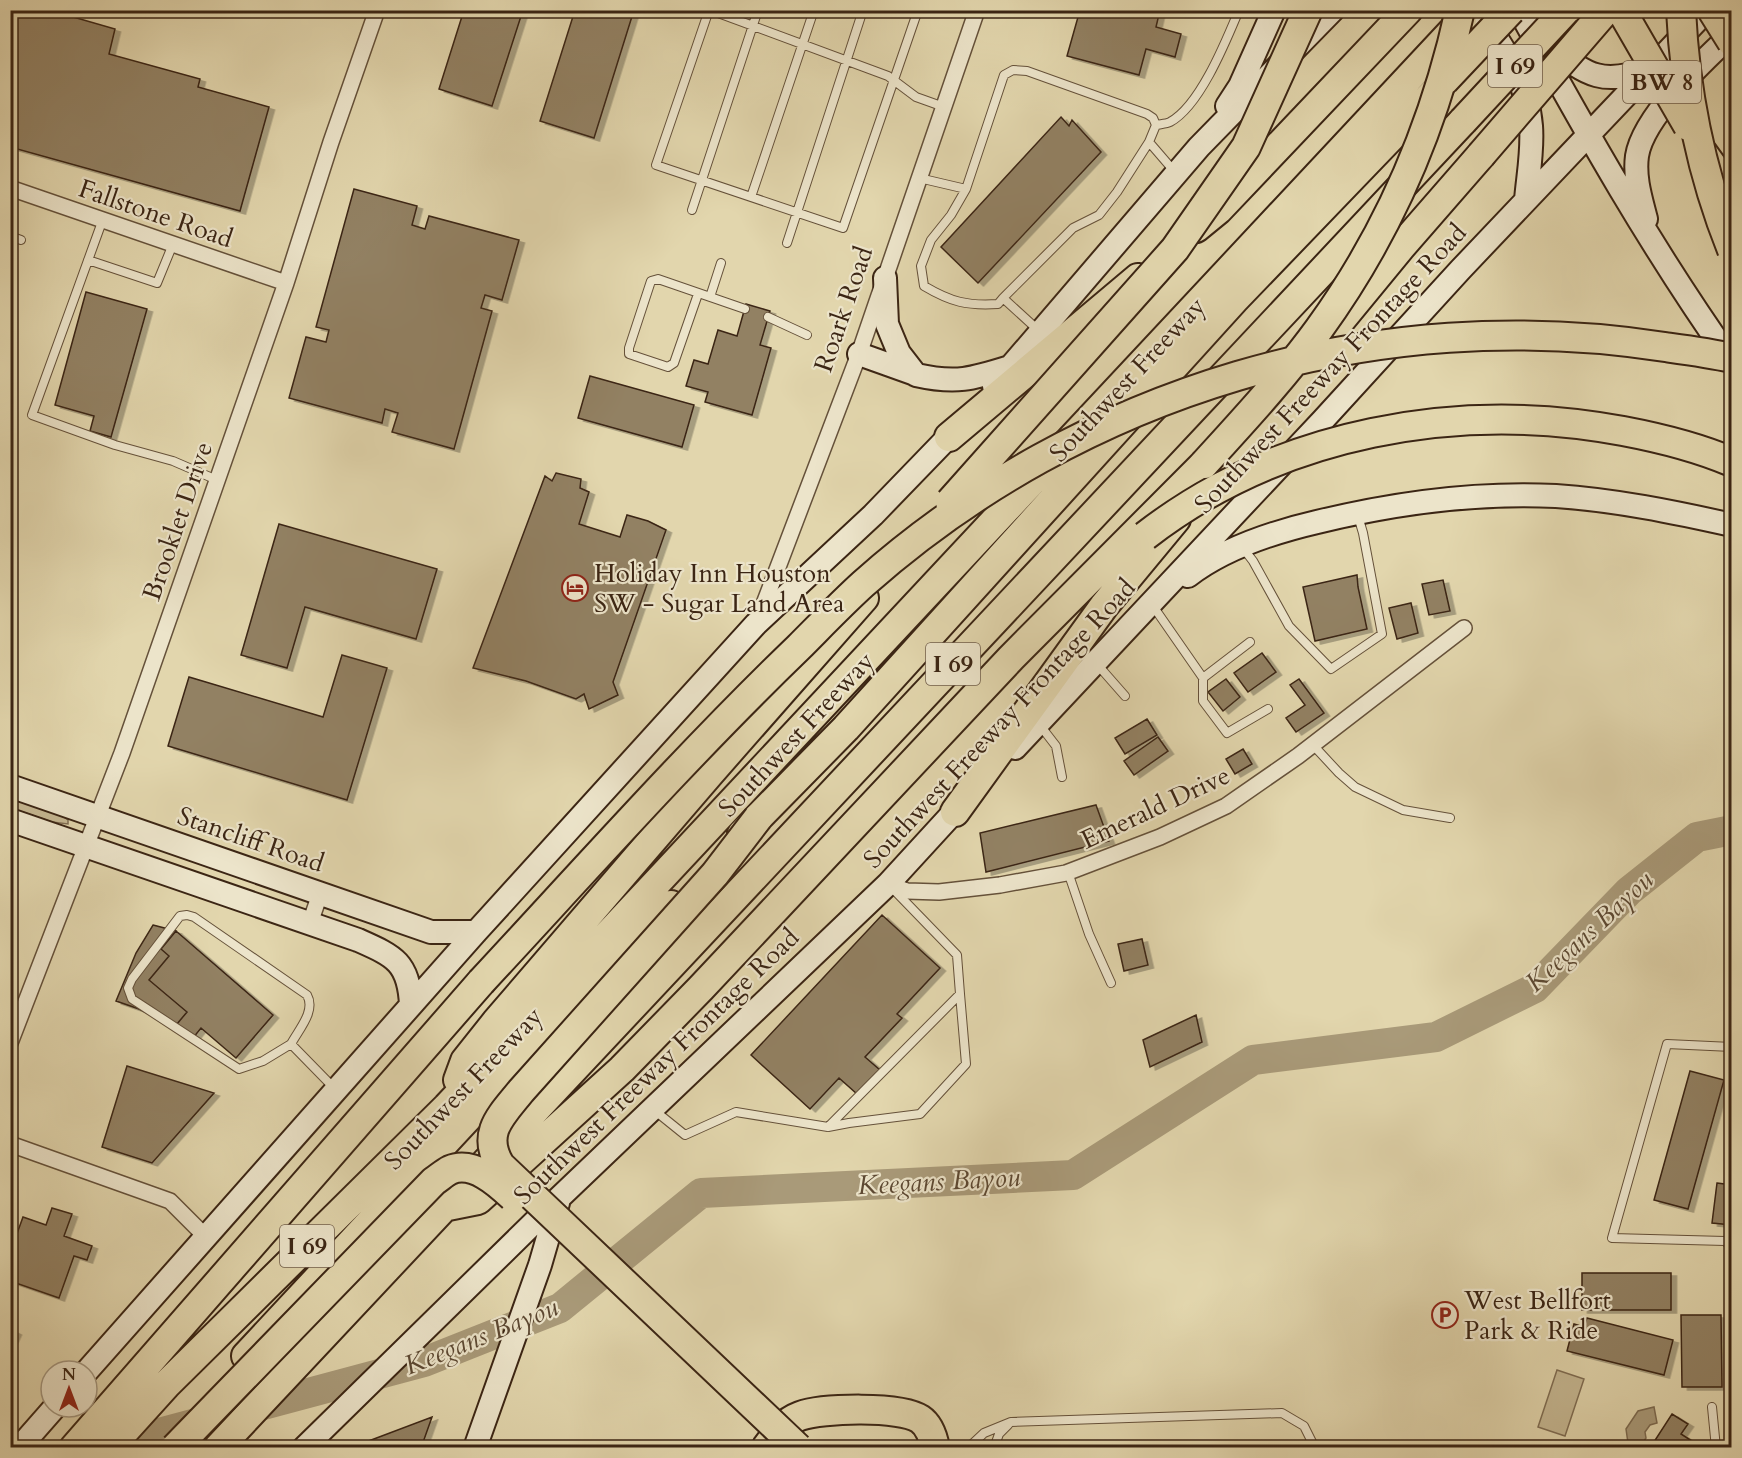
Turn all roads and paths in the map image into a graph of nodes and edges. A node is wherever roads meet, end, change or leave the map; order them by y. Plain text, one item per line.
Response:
1 (377, 10) edge
2 (709, 10) edge
3 (758, 10) edge
4 (814, 10) edge
5 (863, 10) edge
6 (918, 10) edge
7 (977, 10) edge
8 (1239, 10) edge
9 (1274, 10) edge
10 (1308, 10) edge
11 (1333, 10) edge
12 (1460, 10) edge
13 (1471, 10) edge
14 (1478, 10) edge
15 (1566, 10) edge
16 (1606, 10) edge
17 (1621, 10) edge
18 (1681, 10) edge
19 (1707, 10) edge
20 (1712, 10) edge
21 (1403, 15) edge
22 (1519, 16) edge
23 (753, 26) junction
24 (1731, 34) edge
25 (1731, 42) edge
26 (802, 44) junction
27 (846, 60) junction
28 (1652, 69) junction
29 (895, 81) junction
30 (944, 107) junction
31 (1156, 125) junction
32 (1587, 136) junction
33 (1149, 142) junction
34 (1199, 147) junction
35 (1177, 173) junction
36 (919, 178) junction
37 (701, 180) junction
38 (11, 189) edge
39 (966, 189) junction
40 (1731, 193) edge
41 (751, 197) junction
42 (1526, 200) junction
43 (692, 210) dead end
44 (795, 212) junction
45 (102, 219) junction
46 (10, 237) edge
47 (21, 240) dead end
48 (787, 243) dead end
49 (173, 244) junction
50 (1654, 246) junction
51 (1731, 250) edge
52 (88, 260) junction
53 (721, 263) dead end
54 (885, 278) junction
55 (285, 283) junction
56 (698, 294) junction
57 (710, 297) junction
58 (1003, 298) junction
59 (745, 309) dead end
60 (768, 317) dead end
61 (1041, 333) junction
62 (807, 335) dead end
63 (859, 354) junction
64 (1731, 360) edge
65 (1011, 367) junction
66 (916, 375) junction
67 (949, 437) junction
68 (1731, 462) edge
69 (217, 480) junction
70 (1356, 512) junction
71 (1731, 525) edge
72 (1242, 547) junction
73 (1106, 562) junction
74 (1146, 610) junction
75 (756, 624) junction
76 (1464, 628) dead end
77 (1250, 642) dead end
78 (1095, 662) junction
79 (1203, 678) junction
80 (1125, 696) dead end
81 (1268, 710) dead end
82 (1038, 723) junction
83 (1313, 745) junction
84 (1062, 777) dead end
85 (10, 786) edge
86 (955, 812) junction
87 (98, 816) junction
88 (758, 818) junction
89 (1450, 818) dead end
90 (10, 820) edge
91 (87, 846) junction
92 (1068, 872) junction
93 (888, 884) junction
94 (320, 894) junction
95 (310, 923) junction
96 (476, 932) junction
97 (1111, 983) dead end
98 (960, 994) junction
99 (411, 1005) junction
100 (10, 1043) edge
101 (291, 1044) junction
102 (1731, 1047) edge
103 (336, 1090) junction
104 (447, 1107) junction
105 (652, 1109) junction
106 (828, 1127) junction
107 (10, 1144) edge
108 (559, 1198) junction
109 (443, 1208) junction
110 (206, 1237) junction
111 (1731, 1248) edge
112 (98, 1359) edge
113 (1712, 1407) dead end
114 (44, 1419) edge
115 (1011, 1422) junction
116 (479, 1437) edge
117 (23, 1443) edge
118 (777, 1446) edge
119 (304, 1447) edge
120 (74, 1448) edge
121 (109, 1448) edge
122 (164, 1448) edge
123 (175, 1448) edge
124 (218, 1448) edge
125 (934, 1448) edge
126 (968, 1448) edge
127 (994, 1448) edge
128 (1315, 1448) edge
129 (1716, 1448) edge

1 - 55 street, Brooklet Drive
2 - 23 lane
2 - 37 lane
3 - 23 lane
4 - 26 lane
5 - 27 lane
6 - 29 lane
7 - 30 street, Roark Road
8 - 31 lane
9 - 34 main road
10 - 104 highway, bridge
11 - 34 main road
12 - 73 highway, bridge
13 - 104 highway, Southwest Freeway / I 69, bridge
14 - 42 main road
15 - 109 highway, I 69, bridge
16 - 86 highway, bridge
17 - 40 highway, BW 8, bridge
18 - 51 highway, bridge
19 - 28 main road, Southwest Freeway Frontage Road
20 - 25 highway, BW 8, bridge
21 - 67 highway
22 - 28 main road
22 - 32 main road
22 - 88 highway, bridge
23 - 26 lane
23 - 37 lane
24 - 50 main road
26 - 27 lane
26 - 41 lane
27 - 29 lane
27 - 44 lane
28 - 32 main road, Southwest Freeway Frontage Road
29 - 30 lane
29 - 44 lane
30 - 36 street, Roark Road
31 - 33 lane
31 - 39 lane
32 - 42 main road, Southwest Freeway Frontage Road
32 - 50 main road
33 - 35 lane
33 - 58 lane
34 - 35 main road
35 - 61 main road
36 - 39 lane
36 - 54 street, Roark Road
37 - 41 lane
37 - 43 lane
38 - 45 street, Fallstone Road
39 - 58 lane
41 - 44 lane
42 - 74 main road, Southwest Freeway Frontage Road
44 - 48 lane
45 - 49 street, Fallstone Road
45 - 52 lane
46 - 47 lane
49 - 52 lane
49 - 55 street, Fallstone Road
50 - 64 main road
52 - 69 lane
53 - 57 lane
54 - 63 street, Roark Road
54 - 66 main road
55 - 69 street, Brooklet Drive
56 - 56 lane
56 - 57 lane
57 - 59 lane
58 - 61 lane
60 - 62 lane
61 - 65 main road
63 - 66 main road
63 - 75 street, Roark Road
64 - 120 highway, bridge
65 - 66 main road
65 - 67 main road
67 - 75 main road
68 - 73 highway, bridge
69 - 87 street, Brooklet Drive
70 - 71 main road
70 - 72 main road
70 - 72 lane
72 - 74 main road
73 - 109 highway
74 - 78 main road, Southwest Freeway Frontage Road
74 - 79 lane
75 - 96 main road
76 - 83 street, Emerald Drive
77 - 79 lane
78 - 80 lane
78 - 82 main road, Southwest Freeway Frontage Road
79 - 81 lane
82 - 84 lane
82 - 86 main road, Southwest Freeway Frontage Road
83 - 89 lane
83 - 92 street, Emerald Drive
85 - 87 main road, Stancliff Road
86 - 93 main road, Southwest Freeway Frontage Road
87 - 91 street, Brooklet Drive
87 - 94 main road, Stancliff Road
88 - 118 highway, bridge
88 - 122 highway, bridge
90 - 91 main road
91 - 95 main road
91 - 100 street, Brooklet Drive
92 - 93 street, Emerald Drive
92 - 97 lane
93 - 98 lane
93 - 105 main road, Southwest Freeway Frontage Road
94 - 95 street
94 - 96 main road, Stancliff Road
95 - 99 main road
96 - 99 main road
98 - 106 lane
98 - 106 lane
99 - 103 main road
101 - 101 lane
101 - 103 lane
102 - 111 lane
103 - 110 main road
104 - 121 highway, Southwest Freeway / I 69
105 - 106 lane
105 - 108 main road, Southwest Freeway Frontage Road
107 - 110 street
108 - 116 main road
108 - 119 main road, Southwest Freeway Frontage Road
109 - 124 highway, I 69
110 - 112 main road
113 - 129 lane
114 - 117 main road
115 - 126 lane
115 - 127 lane
115 - 128 lane
118 - 123 highway, bridge
118 - 125 highway

